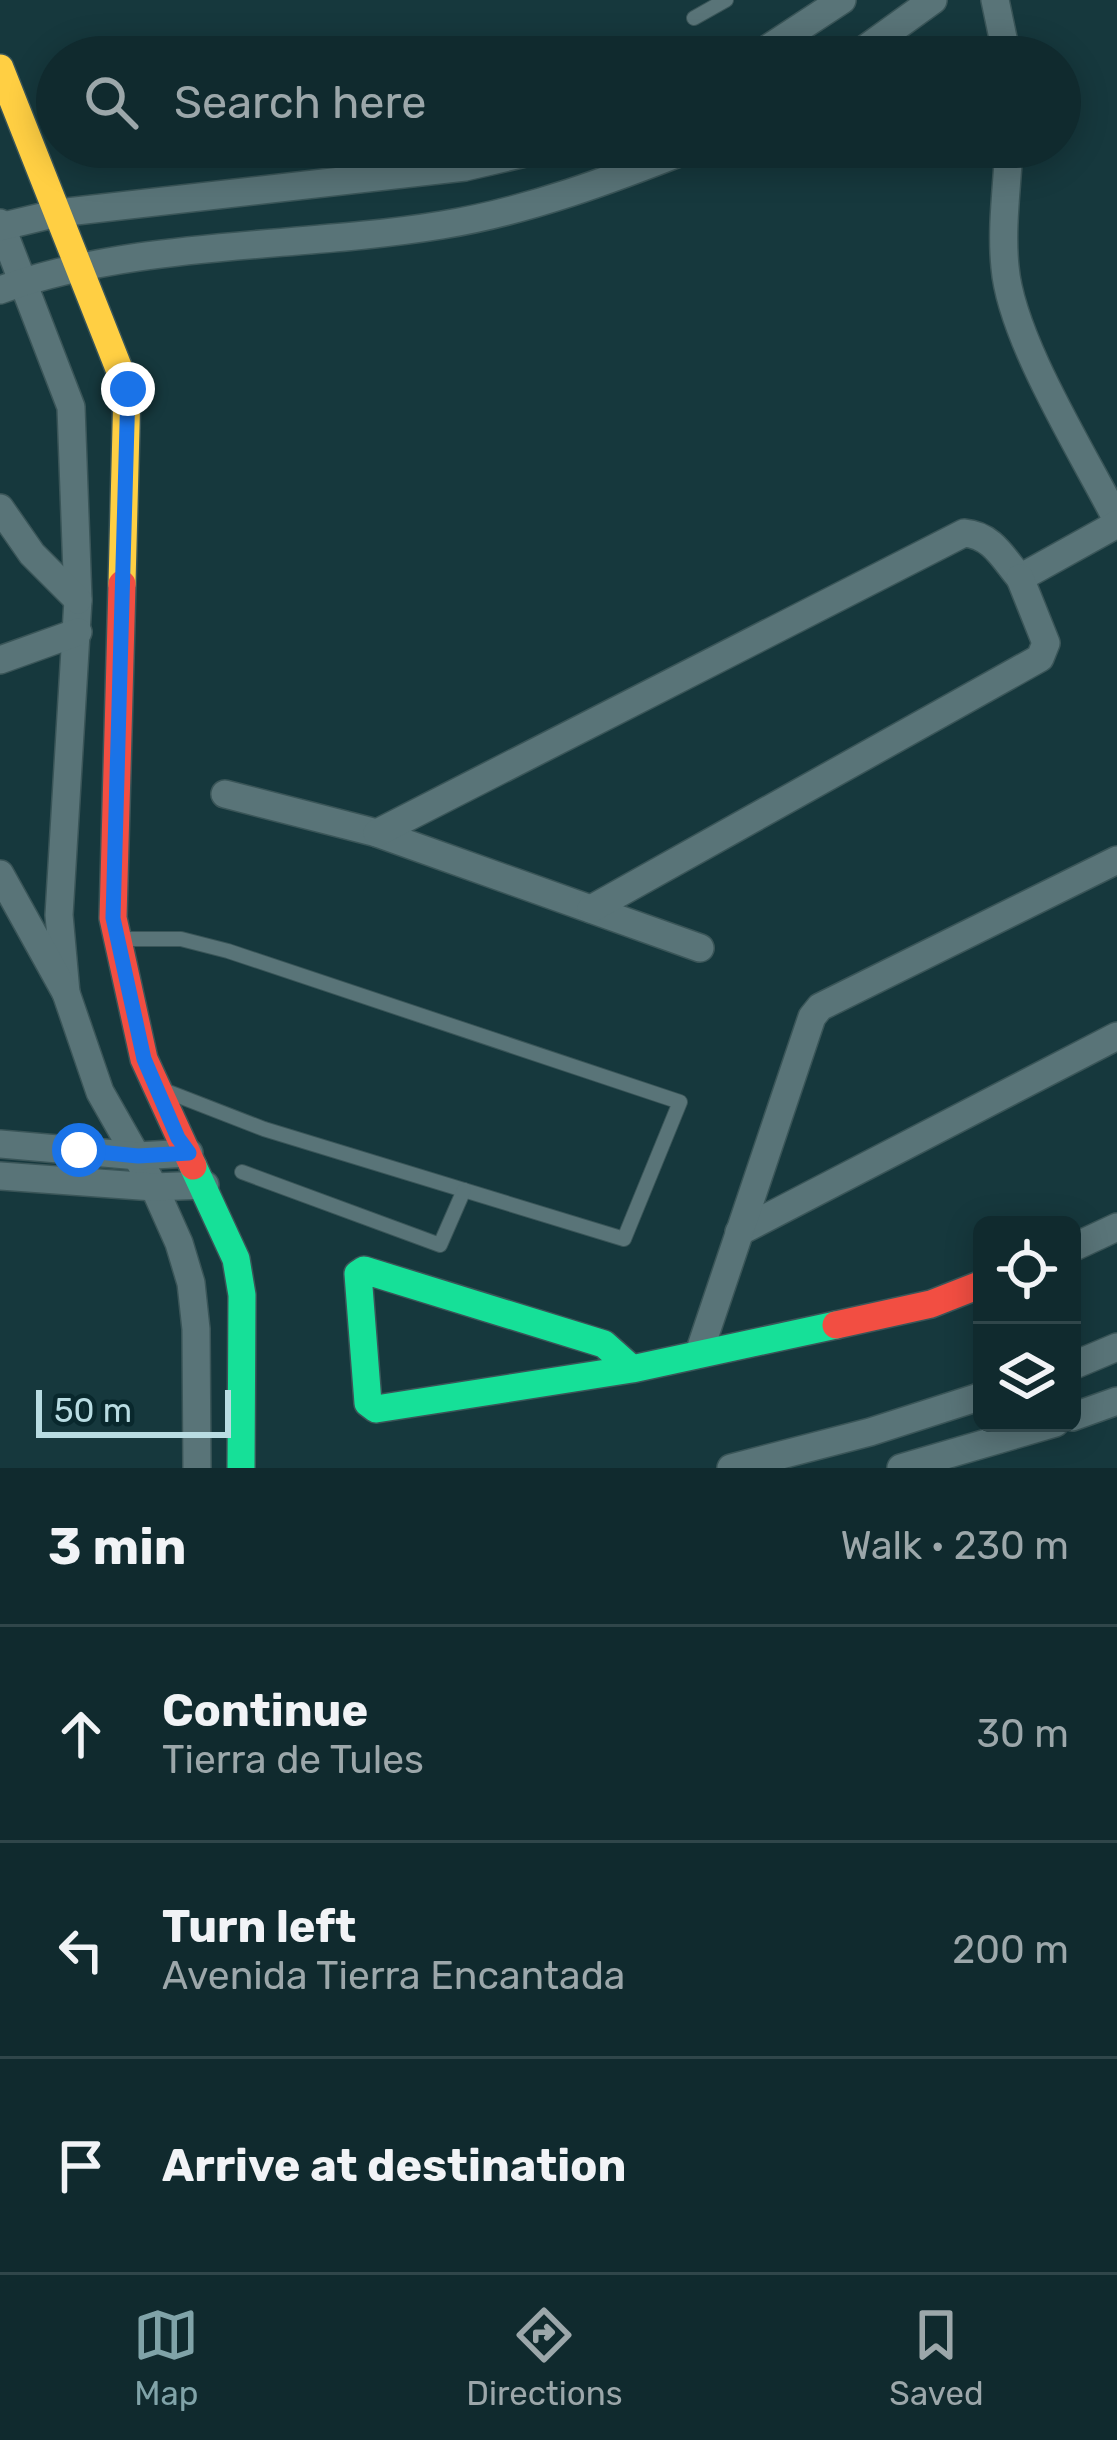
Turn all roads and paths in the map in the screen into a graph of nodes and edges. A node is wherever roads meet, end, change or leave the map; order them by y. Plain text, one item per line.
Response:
1 (726, 0) edge
2 (842, 0) edge
3 (933, 0) edge
4 (995, 0) edge
5 (694, 18) dead end
6 (787, 36) edge
7 (883, 36) edge
8 (1003, 36) edge
9 (0, 68) edge
10 (36, 158) edge
11 (40, 168) edge
12 (448, 168) edge
13 (636, 168) edge
14 (1008, 168) edge
15 (58, 213) junction
16 (1, 226) edge
17 (78, 266) junction
18 (13, 285) edge
19 (0, 508) edge
20 (1117, 522) edge
21 (1020, 578) junction
22 (78, 600) junction
23 (78, 632) junction
24 (0, 660) edge
25 (225, 794) dead end
26 (377, 832) junction
27 (1117, 860) edge
28 (0, 874) edge
29 (591, 909) junction
30 (117, 939) junction
31 (700, 948) dead end
32 (66, 993) junction
33 (1117, 1036) edge
34 (154, 1087) junction
35 (0, 1144) edge
36 (189, 1153) junction
37 (138, 1156) junction
38 (242, 1172) dead end
39 (0, 1176) edge
40 (205, 1185) junction
41 (154, 1187) junction
42 (464, 1190) junction
43 (1117, 1226) edge
44 (740, 1232) junction
45 (1081, 1244) edge
46 (973, 1288) edge
47 (1117, 1347) edge
48 (699, 1353) junction
49 (1081, 1362) edge
50 (632, 1369) junction
51 (973, 1399) edge
52 (1117, 1401) edge
53 (1081, 1414) edge
54 (1024, 1432) edge
55 (197, 1468) edge
56 (241, 1468) edge
57 (731, 1468) edge
58 (901, 1468) edge

1 - 5 lane
2 - 6 street
3 - 7 street
4 - 8 street
9 - 10 street
11 - 15 street
12 - 15 street
13 - 17 street
14 - 20 street
15 - 16 street
15 - 17 street
16 - 18 street
17 - 18 street
17 - 30 street
18 - 22 street
19 - 22 street
20 - 21 street
21 - 26 street
21 - 29 street
22 - 23 street
23 - 24 street
23 - 32 street
25 - 26 street
26 - 29 street
27 - 44 street
28 - 32 street
29 - 31 street
30 - 34 street
30 - 42 lane
32 - 37 street
33 - 44 street
34 - 36 street
34 - 42 lane
35 - 37 street
36 - 37 street
36 - 40 street
37 - 41 street
38 - 42 lane
39 - 41 street
40 - 41 street
40 - 56 street
41 - 55 street
43 - 45 street
44 - 48 street
46 - 48 street
47 - 49 street
48 - 50 street
50 - 50 street
51 - 57 street
52 - 53 street
54 - 58 street

